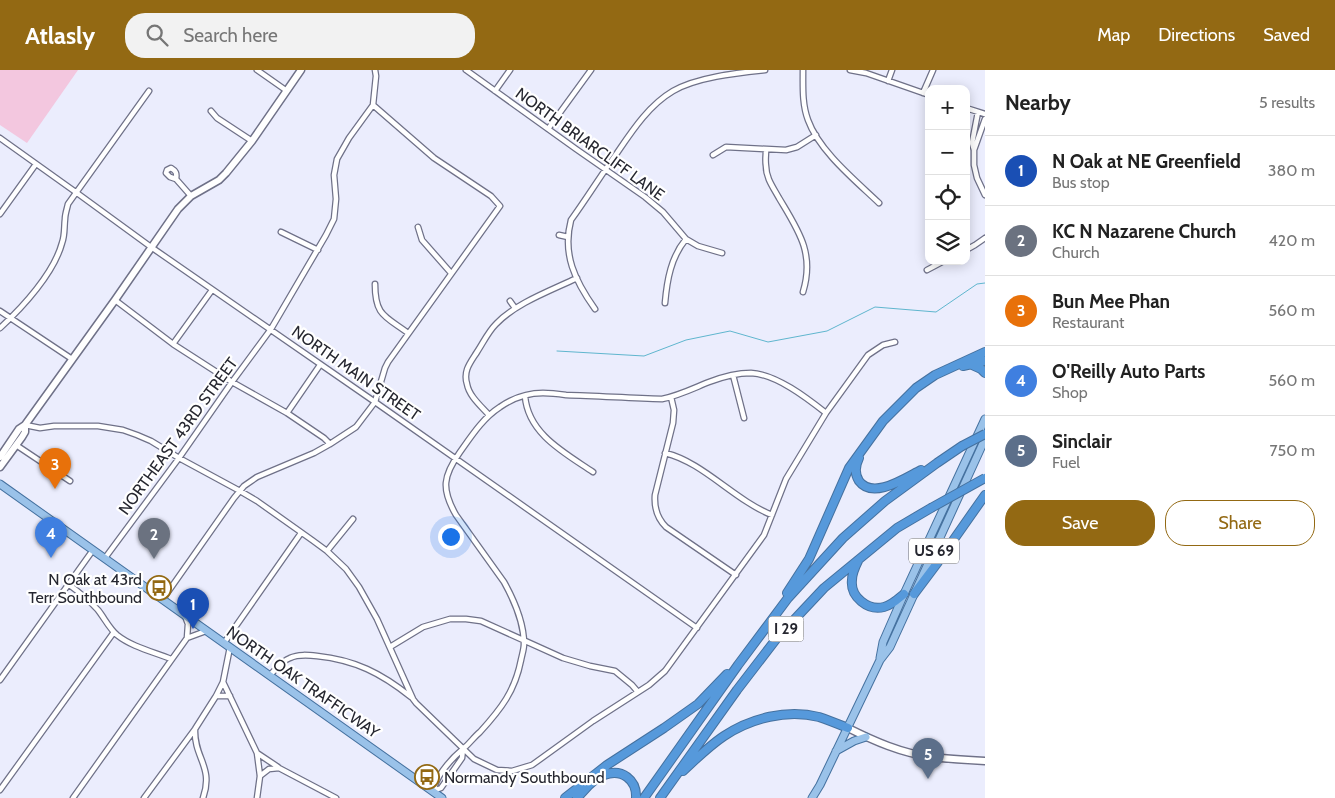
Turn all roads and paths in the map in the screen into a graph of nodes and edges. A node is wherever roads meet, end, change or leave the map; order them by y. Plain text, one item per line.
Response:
1 (257, 70) edge
2 (302, 70) edge
3 (376, 70) edge
4 (466, 70) edge
5 (510, 70) edge
6 (591, 70) edge
7 (765, 70) edge
8 (803, 70) edge
9 (850, 70) edge
10 (892, 70) edge
11 (932, 70) edge
12 (736, 72) edge
13 (888, 81) junction
14 (150, 91) dead end
15 (287, 91) junction
16 (495, 91) junction
17 (923, 93) joint
18 (373, 105) junction
19 (970, 109) edge
20 (211, 111) dead end
21 (978, 112) junction
22 (985, 114) edge
23 (985, 119) edge
24 (548, 129) junction
25 (816, 135) junction
26 (0, 138) edge
27 (252, 141) junction
28 (766, 150) junction
29 (972, 151) junction
30 (713, 155) dead end
31 (36, 164) junction
32 (606, 170) junction
33 (176, 180) dead end
34 (77, 193) junction
35 (985, 195) edge
36 (191, 196) junction
37 (879, 203) dead end
38 (1, 212) edge
39 (418, 227) dead end
40 (281, 232) dead end
41 (559, 236) dead end
42 (568, 237) junction
43 (985, 238) edge
44 (686, 239) junction
45 (151, 248) junction
46 (970, 248) edge
47 (318, 250) junction
48 (722, 253) dead end
49 (936, 265) edge
50 (927, 270) dead end
51 (451, 273) junction
52 (576, 278) junction
53 (375, 284) dead end
54 (212, 290) junction
55 (803, 292) dead end
56 (115, 300) junction
57 (510, 301) dead end
58 (665, 303) dead end
59 (515, 308) junction
60 (595, 309) dead end
61 (0, 311) edge
62 (10, 318) junction
63 (0, 328) edge
64 (271, 329) junction
65 (408, 333) junction
66 (895, 342) dead end
67 (172, 344) junction
68 (985, 352) edge
69 (72, 359) junction
70 (985, 361) edge
71 (320, 364) junction
72 (970, 364) junction
73 (985, 373) edge
74 (733, 375) junction
75 (232, 382) junction
76 (525, 396) junction
77 (671, 397) junction
78 (375, 402) junction
79 (287, 413) junction
80 (826, 413) junction
81 (489, 415) junction
82 (744, 418) dead end
83 (985, 419) edge
84 (25, 425) junction
85 (985, 434) edge
86 (985, 439) edge
87 (330, 444) junction
88 (16, 446) junction
89 (666, 453) junction
90 (0, 457) edge
91 (180, 458) junction
92 (456, 458) junction
93 (937, 463) junction
94 (0, 468) edge
95 (593, 472) dead end
96 (985, 478) edge
97 (70, 481) dead end
98 (0, 484) edge
99 (240, 491) junction
100 (985, 495) edge
101 (772, 515) junction
102 (353, 519) dead end
103 (301, 533) junction
104 (93, 550) junction
105 (327, 551) junction
106 (105, 558) junction
107 (860, 558) junction
108 (736, 575) junction
109 (68, 584) junction
110 (904, 594) junction
111 (914, 594) junction
112 (163, 599) junction
113 (185, 614) junction
114 (769, 622) junction
115 (697, 628) junction
116 (208, 631) junction
117 (114, 632) junction
118 (522, 632) junction
119 (515, 636) junction
120 (187, 638) junction
121 (524, 640) junction
122 (530, 643) junction
123 (227, 645) junction
124 (390, 647) junction
125 (524, 647) junction
126 (171, 659) junction
127 (880, 660) junction
128 (738, 665) junction
129 (270, 675) junction
130 (0, 680) edge
131 (223, 682) junction
132 (406, 682) junction
133 (399, 688) junction
134 (638, 692) junction
135 (216, 696) junction
136 (230, 696) junction
137 (413, 699) junction
138 (848, 728) junction
139 (195, 729) junction
140 (866, 737) junction
141 (185, 742) junction
142 (196, 745) junction
143 (463, 749) junction
144 (836, 751) junction
145 (257, 753) junction
146 (985, 761) edge
147 (279, 768) junction
148 (260, 776) junction
149 (672, 781) junction
150 (0, 790) edge
151 (433, 791) junction
152 (73, 798) edge
153 (144, 798) edge
154 (202, 798) edge
155 (257, 798) edge
156 (336, 798) edge
157 (442, 798) edge
158 (565, 798) edge
159 (577, 798) edge
160 (636, 798) edge
161 (644, 798) edge
162 (660, 798) edge
163 (812, 798) edge

1 - 15 street
2 - 15 main road
3 - 18 street
4 - 16 street, NORTH BRIARCLIFF LANE
5 - 16 street
6 - 24 street
7 - 12 street
8 - 25 street
9 - 13 street
10 - 13 street
11 - 17 street
12 - 32 street
13 - 17 street
14 - 34 street
15 - 27 main road
16 - 24 street, NORTH BRIARCLIFF LANE
18 - 47 street, NORTHEAST 43RD STREET
18 - 51 street
19 - 21 street
20 - 27 street
21 - 22 street
21 - 29 street
23 - 29 street
24 - 32 street, NORTH BRIARCLIFF LANE
25 - 28 street
25 - 37 street
26 - 31 street, NORTH MAIN STREET
27 - 36 main road
28 - 30 street
28 - 55 street
29 - 35 street
31 - 34 street, NORTH MAIN STREET
31 - 38 street
32 - 42 street
32 - 44 street, NORTH BRIARCLIFF LANE
33 - 36 street
34 - 45 street, NORTH MAIN STREET
34 - 62 street
36 - 45 main road
39 - 51 street
40 - 47 street
41 - 42 street
42 - 52 street
43 - 46 street
44 - 48 street, NORTH BRIARCLIFF LANE
44 - 58 street
45 - 54 street, NORTH MAIN STREET
45 - 56 main road
47 - 64 street, NORTHEAST 43RD STREET
49 - 50 street
51 - 65 street
52 - 59 street
52 - 60 street
53 - 65 street
54 - 64 street, NORTH MAIN STREET
54 - 67 street
56 - 67 street
56 - 69 main road
57 - 59 street
59 - 81 street
61 - 62 street
62 - 63 street
62 - 69 street
64 - 71 street, NORTH MAIN STREET
64 - 75 street, NORTHEAST 43RD STREET
65 - 78 street
66 - 80 street
67 - 75 street
68 - 114 highway
69 - 84 main road
70 - 72 highway
71 - 78 street, NORTH MAIN STREET
71 - 79 street
72 - 73 highway
72 - 93 highway
74 - 77 street
74 - 80 street
74 - 82 street
75 - 79 street
75 - 91 street, NORTHEAST 43RD STREET
76 - 77 street
76 - 81 street
76 - 95 street
77 - 89 street
78 - 87 street
78 - 92 street, NORTH MAIN STREET
79 - 87 street
80 - 101 street
81 - 92 street
83 - 110 main road, US 69
84 - 88 main road
84 - 90 main road
84 - 91 street
85 - 93 highway, I 29, bridge
86 - 111 main road, US 69
87 - 99 street
88 - 94 main road
88 - 97 street
89 - 101 street
89 - 108 street
91 - 99 street
91 - 106 street, NORTHEAST 43RD STREET
92 - 115 street, NORTH MAIN STREET
92 - 118 street
93 - 114 highway, I 29
96 - 107 highway, I 29, bridge
98 - 104 main road, NORTH OAK TRAFFICWAY
99 - 103 street
99 - 112 street
100 - 111 highway
101 - 108 street
102 - 105 street
103 - 105 street
103 - 123 street
104 - 106 main road, NORTH OAK TRAFFICWAY
104 - 109 street
105 - 124 street
106 - 112 main road, NORTH OAK TRAFFICWAY
107 - 110 highway
107 - 149 highway, I 29
108 - 115 street
109 - 117 street
109 - 130 street
110 - 127 main road, US 69
111 - 127 main road, US 69
112 - 113 main road, NORTH OAK TRAFFICWAY
113 - 116 main road, NORTH OAK TRAFFICWAY
113 - 120 street
114 - 128 highway, I 29
115 - 134 street
116 - 120 street
116 - 123 main road, NORTH OAK TRAFFICWAY
117 - 126 street
117 - 150 street
118 - 119 street
118 - 121 street
119 - 121 street
119 - 124 street
120 - 126 street
121 - 122 street
121 - 125 street
122 - 125 street
122 - 134 street
123 - 129 main road, NORTH OAK TRAFFICWAY
123 - 131 street
124 - 132 street
125 - 143 street
126 - 152 street
127 - 138 main road, US 69
128 - 158 highway
128 - 161 highway, I 29
129 - 133 street
129 - 151 main road, NORTH OAK TRAFFICWAY
131 - 135 street
131 - 136 street
132 - 133 street
132 - 137 street
133 - 137 street
134 - 143 street
135 - 136 street
135 - 139 street
136 - 145 street
137 - 143 street
138 - 140 main road
138 - 144 main road, US 69
138 - 149 highway
139 - 141 street
139 - 142 street
140 - 144 main road
140 - 146 main road
141 - 142 street
141 - 153 street
142 - 154 street
143 - 151 street
143 - 151 street
144 - 163 main road, US 69
145 - 147 street
145 - 148 street
147 - 148 street
147 - 156 street
148 - 155 street
149 - 162 highway, I 29
151 - 157 main road, NORTH OAK TRAFFICWAY
159 - 160 highway

